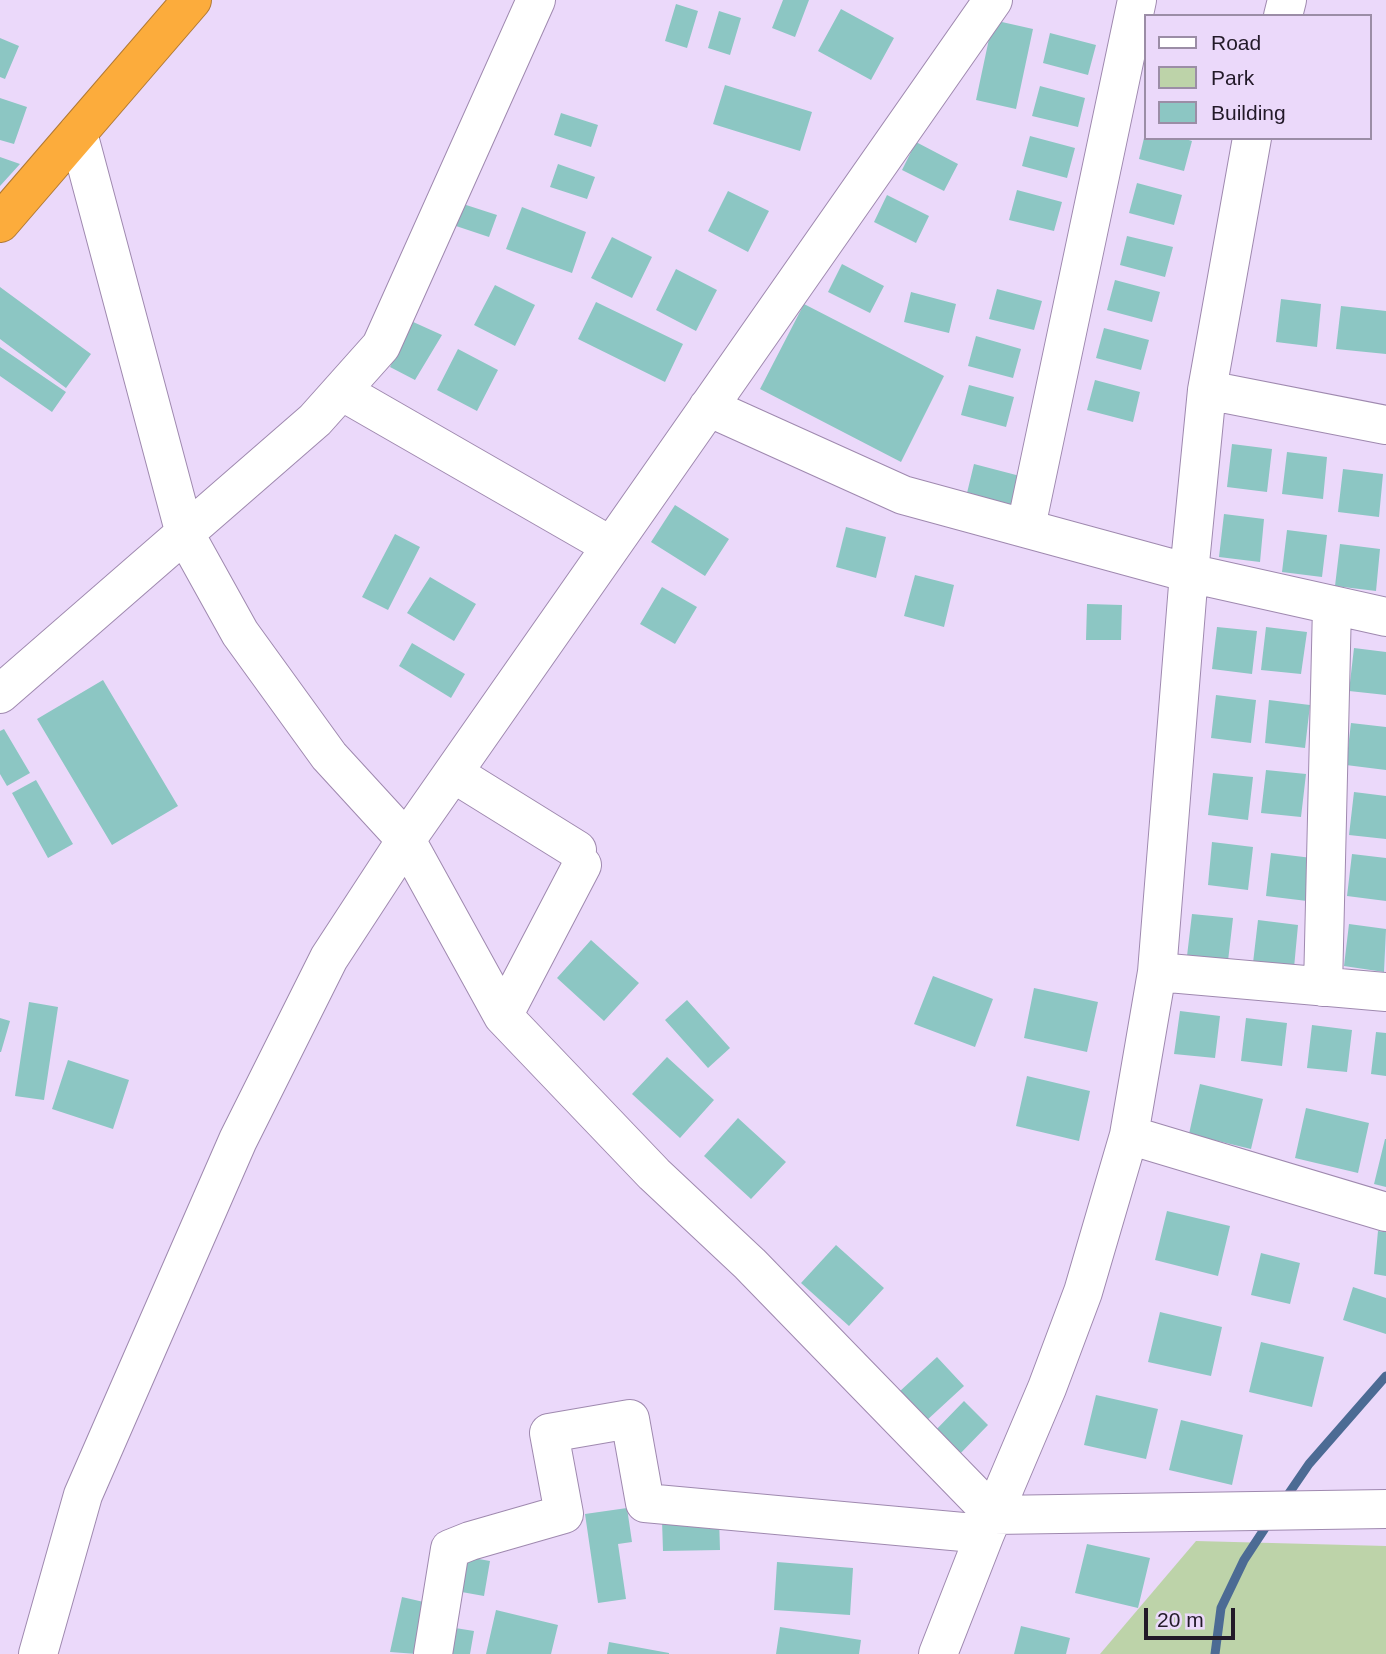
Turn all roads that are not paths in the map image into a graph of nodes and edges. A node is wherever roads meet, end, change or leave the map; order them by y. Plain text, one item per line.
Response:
1 (192, 0) edge
2 (536, 0) edge
3 (992, 0) edge
4 (1137, 0) edge
5 (78, 132) junction
6 (1252, 140) edge
7 (0, 223) edge
8 (1207, 390) junction
9 (343, 392) junction
10 (708, 407) junction
11 (1386, 425) edge
12 (1026, 527) junction
13 (185, 534) junction
14 (611, 546) junction
15 (1189, 573) junction
16 (1332, 606) junction
17 (1386, 617) edge
18 (0, 694) edge
19 (453, 773) junction
20 (406, 840) junction
21 (1157, 972) junction
22 (1323, 987) junction
23 (1386, 992) edge
24 (503, 1016) junction
25 (1129, 1135) junction
26 (1386, 1212) edge
27 (1386, 1509) edge
28 (989, 1525) junction
29 (38, 1654) edge
30 (433, 1654) edge
31 (939, 1654) edge

1 - 5 highway
2 - 9 street
3 - 10 street
4 - 12 street
5 - 7 highway
5 - 13 street
6 - 8 street
8 - 11 street
8 - 15 street
9 - 13 street
9 - 14 street
10 - 12 street
10 - 14 street
12 - 15 street
13 - 18 street
13 - 20 street
14 - 19 street
15 - 16 street
15 - 21 street
16 - 17 street
16 - 22 street
19 - 20 street
19 - 24 street
20 - 24 street
20 - 29 street
21 - 22 street
21 - 25 street
22 - 23 street
24 - 28 street
25 - 26 street
25 - 28 street
27 - 28 street
28 - 30 street
28 - 31 street

